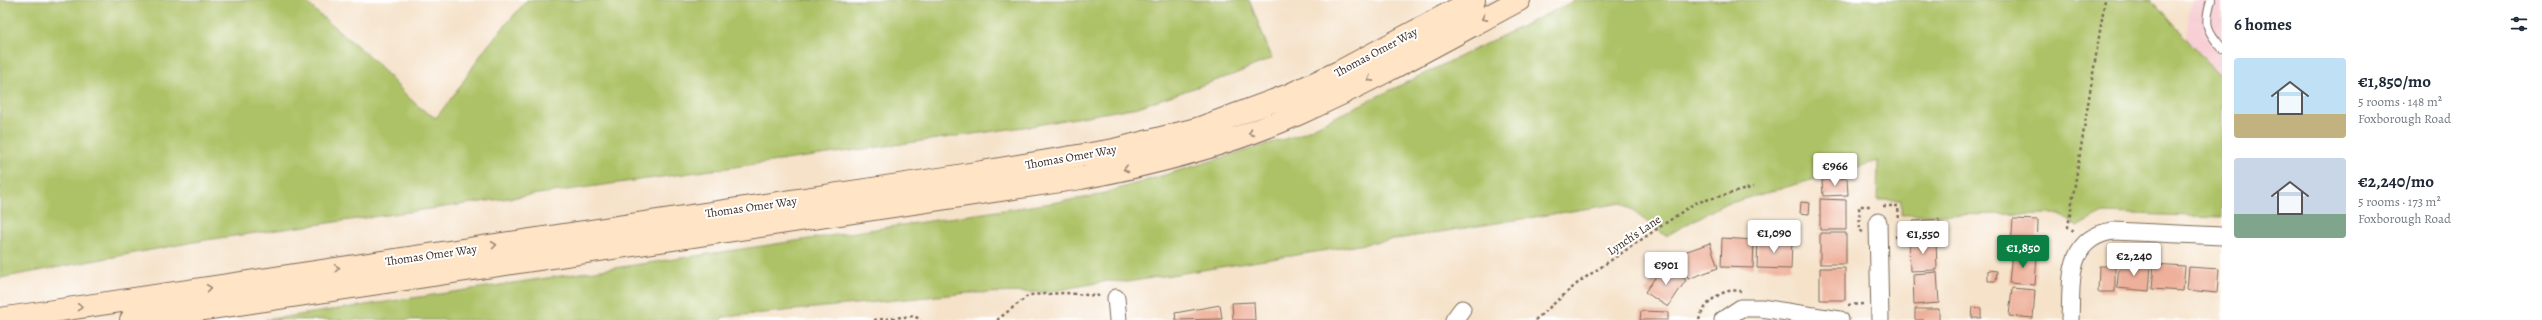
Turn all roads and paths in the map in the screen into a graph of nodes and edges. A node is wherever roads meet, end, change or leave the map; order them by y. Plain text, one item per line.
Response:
1 (1474, 0) edge
2 (1519, 0) edge
3 (2105, 0) edge
4 (2211, 0) edge
5 (2222, 48) edge
6 (1754, 187) dead end
7 (1878, 222) dead end
8 (1865, 234) dead end
9 (2222, 236) edge
10 (2089, 240) junction
11 (1894, 242) dead end
12 (1744, 292) dead end
13 (1116, 298) joint
14 (1868, 300) dead end
15 (1843, 313) edge
16 (0, 319) edge
17 (131, 320) edge
18 (874, 320) edge
19 (921, 320) edge
20 (997, 320) edge
21 (1118, 320) edge
22 (1536, 320) edge
23 (1700, 320) edge
24 (1723, 320) edge
25 (1880, 320) edge
26 (2070, 320) edge

16 -> 1 street, Thomas Omer Way
2 -> 17 street, Thomas Omer Way
3 - 10 path
4 - 5 lane
6 - 22 path, Lynch's Lane
7 - 25 street
8 - 11 path
9 - 10 street
10 - 26 street
12 - 23 path
13 - 20 path
13 - 21 street
14 - 15 path
15 - 24 street
18 - 19 path

